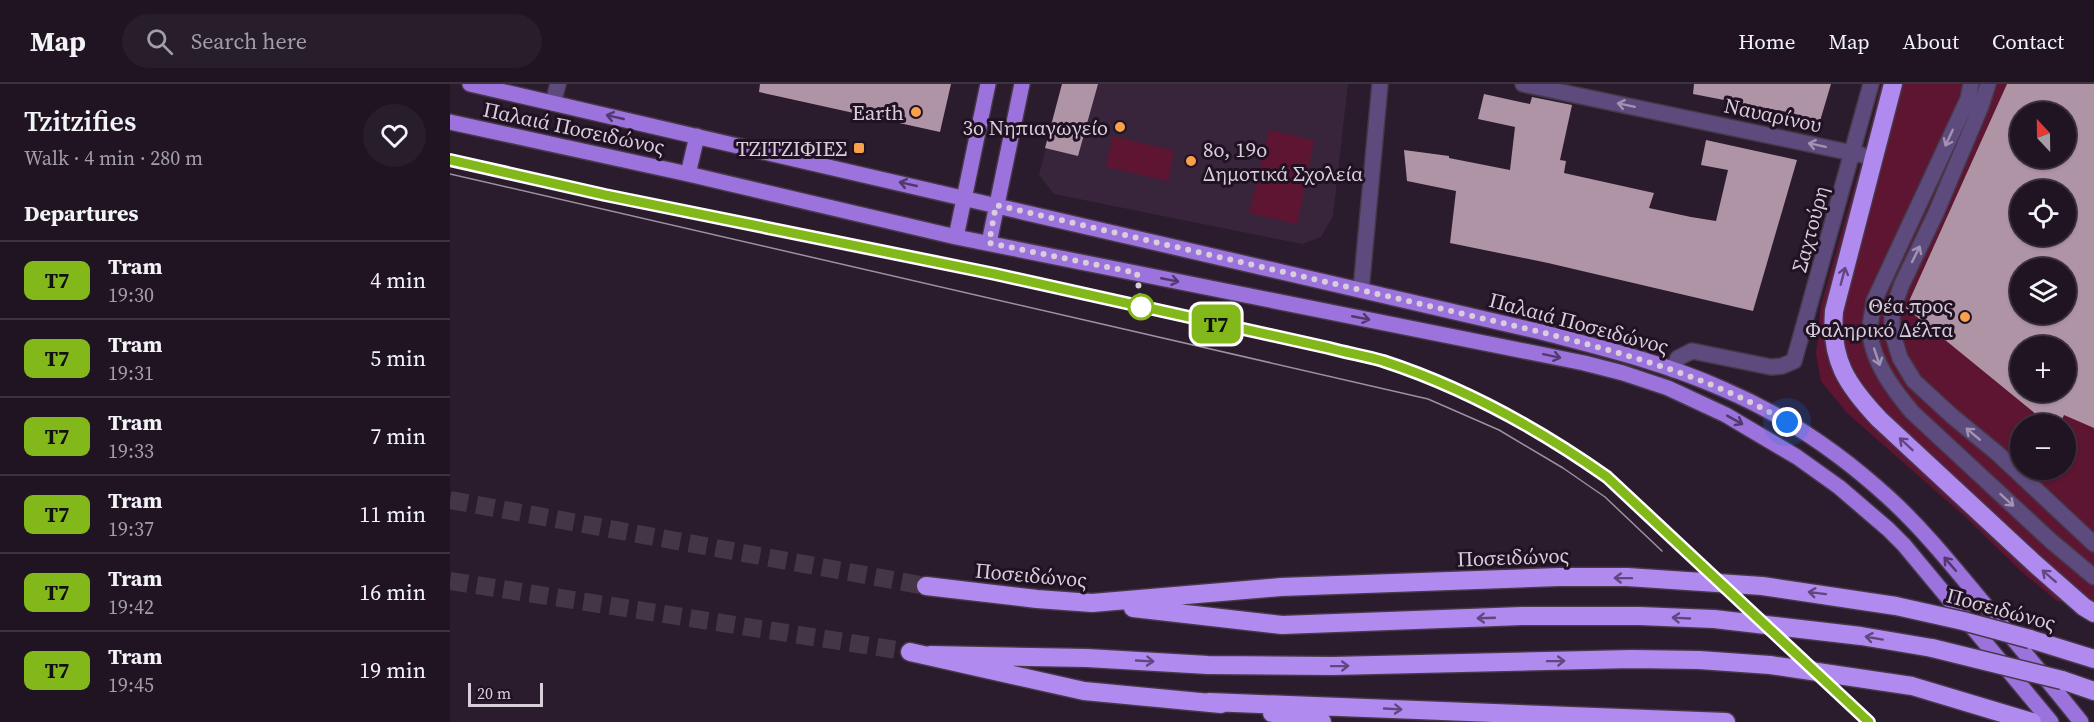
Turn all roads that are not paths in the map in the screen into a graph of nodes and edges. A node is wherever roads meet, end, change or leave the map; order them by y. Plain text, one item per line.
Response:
1 (470, 84) edge
2 (558, 84) edge
3 (988, 84) edge
4 (1022, 84) edge
5 (1380, 84) edge
6 (1523, 84) edge
7 (1871, 84) edge
8 (1893, 84) edge
9 (1971, 84) edge
10 (1988, 84) edge
11 (553, 103) junction
12 (450, 122) edge
13 (697, 136) junction
14 (1852, 153) junction
15 (1874, 158) junction
16 (688, 174) junction
17 (965, 197) junction
18 (996, 205) junction
19 (956, 237) junction
20 (989, 243) junction
21 (1361, 290) junction
22 (1673, 370) junction
23 (2094, 544) edge
24 (2094, 577) edge
25 (926, 586) tunnel mouth
26 (1092, 603) junction
27 (2094, 614) edge
28 (910, 652) tunnel mouth
29 (930, 655) junction
30 (2094, 659) edge
31 (2094, 691) edge
32 (1209, 702) junction
33 (1322, 722) edge
34 (1726, 722) edge
35 (2032, 722) edge
36 (2051, 722) edge
37 (2081, 722) edge

1 - 11 main road, Παλαιά Ποσειδώνος
2 - 11 street
3 - 17 main road
4 - 18 main road
5 - 21 street
14 -> 6 street, Ναυαρίνου
7 - 14 street, Σαχτούρη
8 - 15 highway
9 -> 24 street
23 -> 10 street
13 -> 11 main road, Παλαιά Ποσειδώνος
12 - 16 main road, Παλαιά Ποσειδώνος
13 - 16 main road
17 -> 13 main road, Παλαιά Ποσειδώνος
14 - 15 street, Ναυαρίνου
14 - 22 street, Σαχτούρη
27 -> 15 highway
16 - 19 main road
17 - 18 main road, Παλαιά Ποσειδώνος
17 - 19 main road
18 - 20 main road
18 - 21 main road, Παλαιά Ποσειδώνος
19 - 20 main road
20 -> 36 main road, Παλαιά Ποσειδώνος
21 - 22 main road, Παλαιά Ποσειδώνος
37 -> 22 main road, Παλαιά Ποσειδώνος
25 - 26 highway, Ποσειδώνος
30 -> 26 highway, Ποσειδώνος, bridge
31 -> 26 highway, bridge
28 - 29 highway
29 - 32 highway
29 -> 35 highway
32 - 33 highway
32 -> 34 highway

